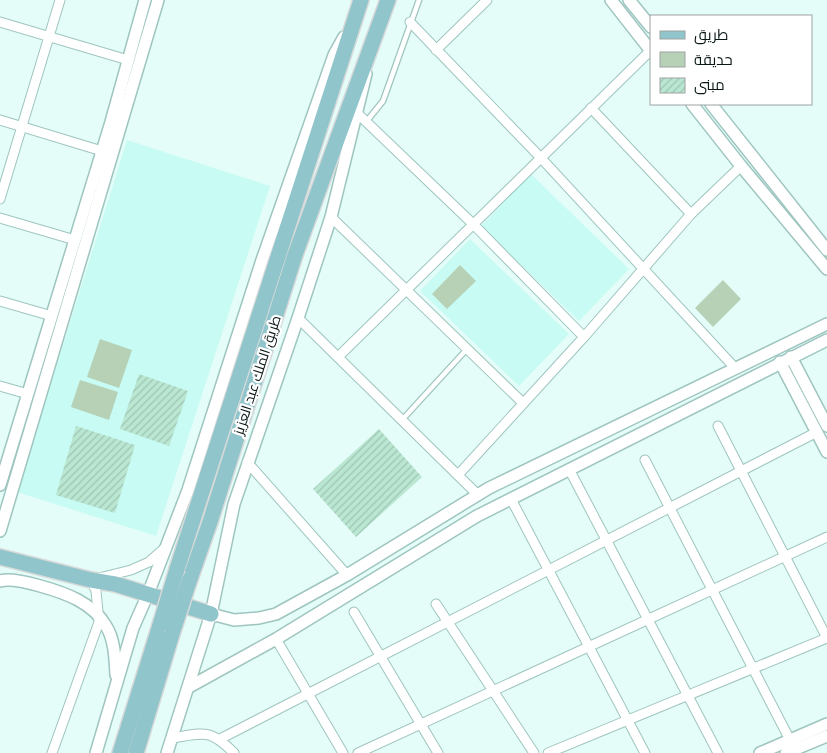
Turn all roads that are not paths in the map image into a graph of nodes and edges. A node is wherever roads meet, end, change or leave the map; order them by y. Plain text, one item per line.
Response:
1 (60, 0) edge
2 (145, 0) edge
3 (158, 0) edge
4 (388, 0) edge
5 (419, 0) edge
6 (488, 0) edge
7 (611, 0) edge
8 (629, 0) edge
9 (359, 7) edge
10 (0, 22) edge
11 (410, 22) junction
12 (650, 26) edge
13 (374, 35) junction
14 (49, 36) junction
15 (436, 50) junction
16 (650, 50) edge
17 (650, 52) edge
18 (128, 60) junction
19 (693, 105) edge
20 (712, 105) edge
21 (591, 108) junction
22 (356, 113) junction
23 (0, 120) edge
24 (366, 122) junction
25 (22, 127) junction
26 (102, 151) junction
27 (540, 158) junction
28 (741, 166) junction
29 (0, 199) edge
30 (691, 214) junction
31 (331, 217) junction
32 (0, 218) edge
33 (473, 224) junction
34 (75, 240) junction
35 (827, 250) edge
36 (827, 268) edge
37 (642, 269) junction
38 (406, 290) junction
39 (0, 300) edge
40 (52, 316) junction
41 (298, 318) junction
42 (827, 324) edge
43 (584, 337) junction
44 (827, 340) edge
45 (467, 349) junction
46 (338, 357) junction
47 (785, 360) junction
48 (735, 368) junction
49 (0, 386) edge
50 (28, 394) junction
51 (523, 403) junction
52 (402, 420) junction
53 (718, 426) dead end
54 (827, 426) edge
55 (817, 432) junction
56 (827, 452) edge
57 (645, 460) dead end
58 (248, 462) junction
59 (2, 469) edge
60 (569, 469) junction
61 (741, 471) junction
62 (458, 475) junction
63 (0, 485) edge
64 (478, 495) junction
65 (511, 499) junction
66 (670, 508) junction
67 (0, 531) edge
68 (827, 537) edge
69 (606, 540) junction
70 (166, 548) junction
71 (785, 556) junction
72 (0, 557) edge
73 (549, 570) junction
74 (347, 575) junction
75 (91, 580) junction
76 (0, 581) edge
77 (712, 590) junction
78 (148, 594) junction
79 (436, 604) dead end
80 (354, 612) dead end
81 (211, 614) junction
82 (98, 615) junction
83 (648, 619) junction
84 (448, 622) junction
85 (166, 630) junction
86 (827, 638) edge
87 (276, 639) junction
88 (589, 646) junction
89 (380, 657) junction
90 (753, 668) junction
91 (117, 684) junction
92 (189, 687) junction
93 (493, 691) junction
94 (308, 694) junction
95 (688, 695) junction
96 (628, 720) junction
97 (421, 724) junction
98 (827, 724) edge
99 (827, 736) edge
100 (172, 738) junction
101 (220, 739) junction
102 (792, 749) edge
103 (52, 753) edge
104 (96, 753) edge
105 (120, 753) edge
106 (136, 753) edge
107 (167, 753) edge
108 (234, 753) edge
109 (342, 753) edge
110 (358, 753) edge
111 (438, 753) edge
112 (534, 753) edge
113 (548, 753) edge
114 (645, 753) edge
115 (718, 753) edge
116 (760, 753) edge

1 - 14 street
2 - 18 street
3 - 67 street
4 - 13 main road, طريق الملك عبد العزيز
5 - 11 lane
6 - 15 street
7 - 16 street
8 - 12 street
9 - 70 street
9 - 85 main road, bridge
10 - 14 street
11 - 15 street
11 - 24 lane
13 - 22 street
13 - 85 main road, طريق الملك عبد العزيز, bridge
14 - 18 street
14 - 25 street
15 - 27 street
17 - 21 street
18 - 26 street
19 - 28 street
20 - 35 street
21 - 27 street
21 - 30 street
22 - 24 street
22 - 31 street
23 - 25 street
24 - 33 street
25 - 26 street
25 - 29 street
26 - 34 street
27 - 33 street
27 - 37 street
28 - 30 street
28 - 36 street
30 - 37 street
31 - 38 street
31 - 41 street
32 - 34 street
33 - 38 street
33 - 43 street
34 - 40 street
37 - 43 street
37 - 48 street
38 - 45 street
38 - 46 street
39 - 40 street
40 - 50 street
41 - 46 street
41 - 58 street
42 - 48 street
43 - 51 street
44 - 47 street
45 - 51 street
45 - 52 lane
46 - 52 street
47 - 54 street
47 - 55 street
47 - 60 street
48 - 64 street
49 - 50 street
50 - 59 street
51 - 62 street
52 - 62 street
53 - 61 street
55 - 56 street
55 - 61 street
57 - 66 street
58 - 74 street
58 - 81 street
59 - 63 street
60 - 65 street
60 - 69 street
61 - 66 street
61 - 71 street
62 - 64 street
64 - 74 street
65 - 73 street
65 - 87 street
66 - 69 street
66 - 77 street
68 - 71 street
69 - 73 street
69 - 83 street
70 - 75 street
70 - 78 street
71 - 77 street
71 - 86 street
72 - 75 main road
73 - 84 street
73 - 88 street
74 - 81 street
75 - 78 main road
75 - 82 street
76 - 82 street
77 - 83 street
77 - 90 street
78 - 81 main road
78 - 91 street
79 - 84 street
80 - 89 street
81 - 92 street
82 - 91 street
82 - 103 street
83 - 88 street
83 - 95 street
84 - 89 street
84 - 93 street
85 - 105 main road
85 - 106 main road, طريق الملك عبد العزيز
86 - 90 street
87 - 92 street
87 - 94 street
88 - 93 street
88 - 96 street
89 - 94 street
89 - 97 street
90 - 95 street
90 - 102 street
91 - 104 street
92 - 100 street
93 - 97 street
93 - 112 street
94 - 101 street
94 - 109 street
95 - 96 street
95 - 115 street
96 - 113 street
96 - 114 street
97 - 110 street
97 - 111 street
98 - 102 street
99 - 102 street
100 - 101 street
100 - 107 street
101 - 108 street
102 - 116 street

